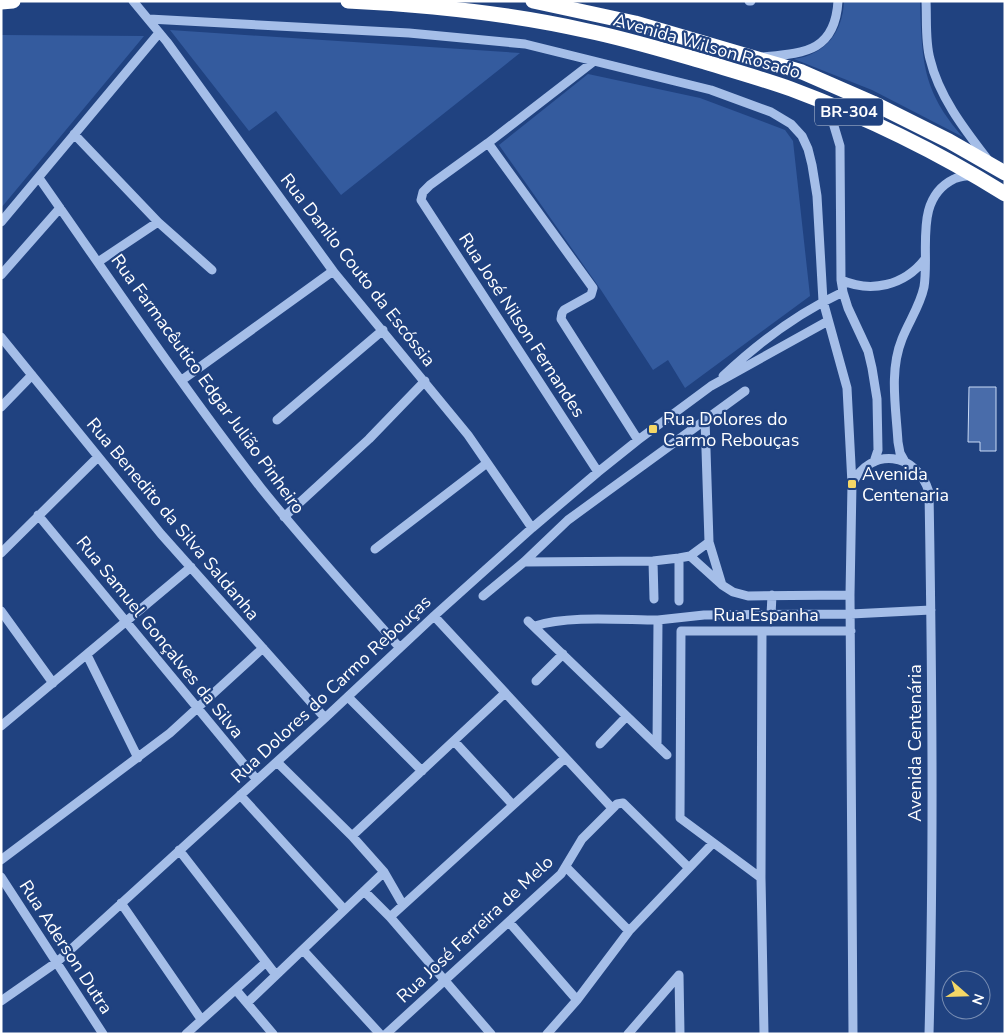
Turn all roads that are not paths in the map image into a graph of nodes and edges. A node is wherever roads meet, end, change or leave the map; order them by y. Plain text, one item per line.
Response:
1 (13, 1) edge
2 (133, 1) edge
3 (348, 1) edge
4 (533, 1) edge
5 (838, 1) edge
6 (926, 1) edge
7 (1, 2) edge
8 (149, 19) junction
9 (159, 33) junction
10 (754, 58) junction
11 (593, 62) junction
12 (818, 100) junction
13 (74, 134) junction
14 (488, 144) junction
15 (999, 170) edge
16 (973, 175) junction
17 (38, 178) junction
18 (1005, 194) edge
19 (60, 208) junction
20 (1, 222) edge
21 (158, 222) junction
22 (925, 259) junction
23 (98, 262) junction
24 (212, 270) dead end
25 (333, 271) junction
26 (1, 275) edge
27 (841, 280) junction
28 (843, 292) junction
29 (823, 301) junction
30 (828, 321) junction
31 (383, 330) junction
32 (1, 337) edge
33 (32, 374) junction
34 (182, 380) junction
35 (425, 381) junction
36 (711, 386) junction
37 (745, 391) dead end
38 (877, 399) junction
39 (896, 400) junction
40 (1, 407) edge
41 (705, 419) junction
42 (277, 420) dead end
43 (638, 440) junction
44 (98, 457) junction
45 (874, 462) junction
46 (905, 462) junction
47 (487, 463) junction
48 (598, 472) junction
49 (852, 484) junction
50 (38, 514) junction
51 (284, 517) junction
52 (532, 528) junction
53 (708, 542) junction
54 (375, 549) dead end
55 (1, 553) edge
56 (690, 556) junction
57 (679, 558) junction
58 (653, 561) junction
59 (524, 562) junction
60 (190, 568) junction
61 (722, 585) junction
62 (850, 594) junction
63 (772, 595) junction
64 (483, 596) dead end
65 (654, 599) dead end
66 (678, 601) dead end
67 (931, 610) junction
68 (1, 611) edge
69 (851, 614) junction
70 (771, 615) junction
71 (434, 616) junction
72 (658, 620) junction
73 (126, 622) junction
74 (851, 631) junction
75 (762, 632) junction
76 (263, 648) junction
77 (400, 648) junction
78 (563, 654) junction
79 (87, 655) junction
80 (536, 681) dead end
81 (53, 682) junction
82 (505, 693) junction
83 (348, 697) junction
84 (198, 708) junction
85 (626, 717) junction
86 (325, 718) junction
87 (1, 726) edge
88 (454, 741) junction
89 (600, 744) dead end
90 (657, 745) junction
91 (667, 755) dead end
92 (138, 758) junction
93 (565, 758) junction
94 (277, 762) junction
95 (422, 771) junction
96 (257, 780) junction
97 (240, 795) junction
98 (513, 805) junction
99 (612, 808) junction
100 (352, 836) junction
101 (713, 843) junction
102 (179, 850) junction
103 (1, 860) edge
104 (566, 867) junction
105 (689, 868) junction
106 (384, 872) junction
107 (1, 877) edge
108 (762, 878) junction
109 (364, 891) junction
110 (121, 903) junction
111 (404, 905) junction
112 (344, 909) junction
113 (390, 918) junction
114 (509, 922) junction
115 (629, 931) junction
116 (304, 950) junction
117 (57, 962) junction
118 (265, 962) junction
119 (276, 975) junction
120 (445, 979) junction
121 (236, 990) junction
122 (577, 1000) junction
123 (1, 1002) edge
124 (247, 1003) junction
125 (201, 1019) junction
126 (102, 1033) edge
127 (186, 1034) edge
128 (273, 1034) edge
129 (380, 1034) edge
130 (386, 1034) edge
131 (491, 1034) edge
132 (547, 1034) edge
133 (628, 1034) edge
134 (680, 1034) edge
135 (764, 1034) edge
136 (852, 1034) edge
137 (929, 1034) edge

1 - 7 highway
2 - 8 street, Rua Danilo Couto da Escóssia
3 - 12 highway, Avenida Wilson Rosado / BR-304
4 - 10 highway, Avenida Wilson Rosado / BR-304
5 - 10 street
6 - 15 street
8 - 9 street, Rua Danilo Couto da Escóssia
8 - 11 street
9 - 13 street
9 - 25 street, Rua Danilo Couto da Escóssia
10 - 15 highway, Avenida Wilson Rosado / BR-304
11 - 14 street
11 - 29 street
12 - 16 highway, Avenida Wilson Rosado / BR-304
12 - 27 street
13 - 17 street
13 - 21 street
14 - 43 street
14 - 48 street, Rua José Nilson Fernandes
16 - 18 highway, Avenida Wilson Rosado / BR-304
16 - 22 street
17 - 19 street, Rua Farmacêutico Edgar Julião Pinheiro
17 - 20 street
19 - 23 street, Rua Farmacêutico Edgar Julião Pinheiro
19 - 26 street
21 - 23 street
21 - 24 street
22 - 27 street
22 - 39 street
23 - 34 street, Rua Farmacêutico Edgar Julião Pinheiro
25 - 31 street, Rua Danilo Couto da Escóssia
25 - 34 street
27 - 28 street
28 - 29 street, Rua Dolores do Carmo Rebouças
28 - 38 street
29 - 30 street
29 - 36 street, Rua Dolores do Carmo Rebouças
30 - 36 street, Rua Dolores do Carmo Rebouças
30 - 49 street
31 - 35 street, Rua Danilo Couto da Escóssia
31 - 42 street
32 - 33 street, Rua Benedito da Silva Saldanha
33 - 40 street
33 - 44 street, Rua Benedito da Silva Saldanha
34 - 51 street, Rua Farmacêutico Edgar Julião Pinheiro
35 - 47 street, Rua Danilo Couto da Escóssia
35 - 51 street
36 - 43 street, Rua Dolores do Carmo Rebouças
37 - 41 street
38 - 39 street
38 - 45 street
39 - 46 street
41 - 53 street
41 - 59 street
43 - 48 street, Rua Dolores do Carmo Rebouças
44 - 50 street
44 - 60 street, Rua Benedito da Silva Saldanha
45 - 46 street
45 - 49 street
46 - 67 street, Avenida Centenária
47 - 52 street, Rua Danilo Couto da Escóssia
47 - 54 street
48 - 52 street, Rua Dolores do Carmo Rebouças
49 - 62 street
50 - 55 street
50 - 73 street, Rua Samuel Gonçalves da Silva
51 - 77 street, Rua Farmacêutico Edgar Julião Pinheiro
52 - 71 street, Rua Dolores do Carmo Rebouças
53 - 56 street
53 - 61 street
56 - 57 street
56 - 61 street
57 - 58 street
57 - 66 street
58 - 59 street
58 - 65 street
59 - 64 street
60 - 73 street
60 - 76 street, Rua Benedito da Silva Saldanha
61 - 63 street
62 - 63 street
62 - 69 street
63 - 70 street
67 - 69 street
67 - 137 street, Avenida Centenária
68 - 81 street
69 - 70 street
69 - 74 street
70 - 72 street
71 - 77 street, Rua Dolores do Carmo Rebouças
71 - 82 street
72 - 78 street
72 - 90 street
73 - 79 street
73 - 84 street, Rua Samuel Gonçalves da Silva
74 - 75 street, Rua Espanha
74 - 136 street
75 - 101 street, Rua Espanha
75 - 108 street
76 - 84 street
76 - 86 street, Rua Benedito da Silva Saldanha
77 - 83 street, Rua Dolores do Carmo Rebouças
78 - 80 street
78 - 85 street
79 - 81 street
79 - 92 street
81 - 87 street
82 - 88 street
82 - 93 street
83 - 86 street, Rua Dolores do Carmo Rebouças
83 - 95 street
84 - 92 street
84 - 96 street, Rua Samuel Gonçalves da Silva
85 - 89 street
85 - 90 street
86 - 94 street, Rua Dolores do Carmo Rebouças
88 - 95 street
88 - 98 street
90 - 91 street
92 - 103 street
93 - 98 street
93 - 99 street
94 - 96 street, Rua Dolores do Carmo Rebouças
94 - 100 street
95 - 100 street
96 - 97 street, Rua Dolores do Carmo Rebouças
97 - 102 street, Rua Dolores do Carmo Rebouças
97 - 112 street
98 - 111 street
99 - 104 street, Rua José Ferreira de Melo
99 - 105 street, Rua José Ferreira de Melo
100 - 106 street
101 - 105 street
101 - 108 street
102 - 110 street, Rua Dolores do Carmo Rebouças
102 - 118 street
104 - 114 street, Rua José Ferreira de Melo
104 - 115 street
105 - 115 street
106 - 109 street
106 - 111 street
107 - 117 street, Rua Aderson Dutra
108 - 135 street
109 - 112 street
109 - 113 street
110 - 117 street, Rua Dolores do Carmo Rebouças
110 - 125 street
111 - 113 street
112 - 116 street
113 - 120 street
114 - 120 street, Rua José Ferreira de Melo
114 - 122 street
115 - 122 street
116 - 119 street
116 - 129 street
117 - 123 street, Rua Dolores do Carmo Rebouças
117 - 126 street, Rua Aderson Dutra
118 - 119 street
118 - 121 street
119 - 124 street
120 - 130 street, Rua José Ferreira de Melo
120 - 131 street
121 - 124 street
121 - 125 street
122 - 132 street
124 - 128 street
125 - 127 street
133 - 134 street

